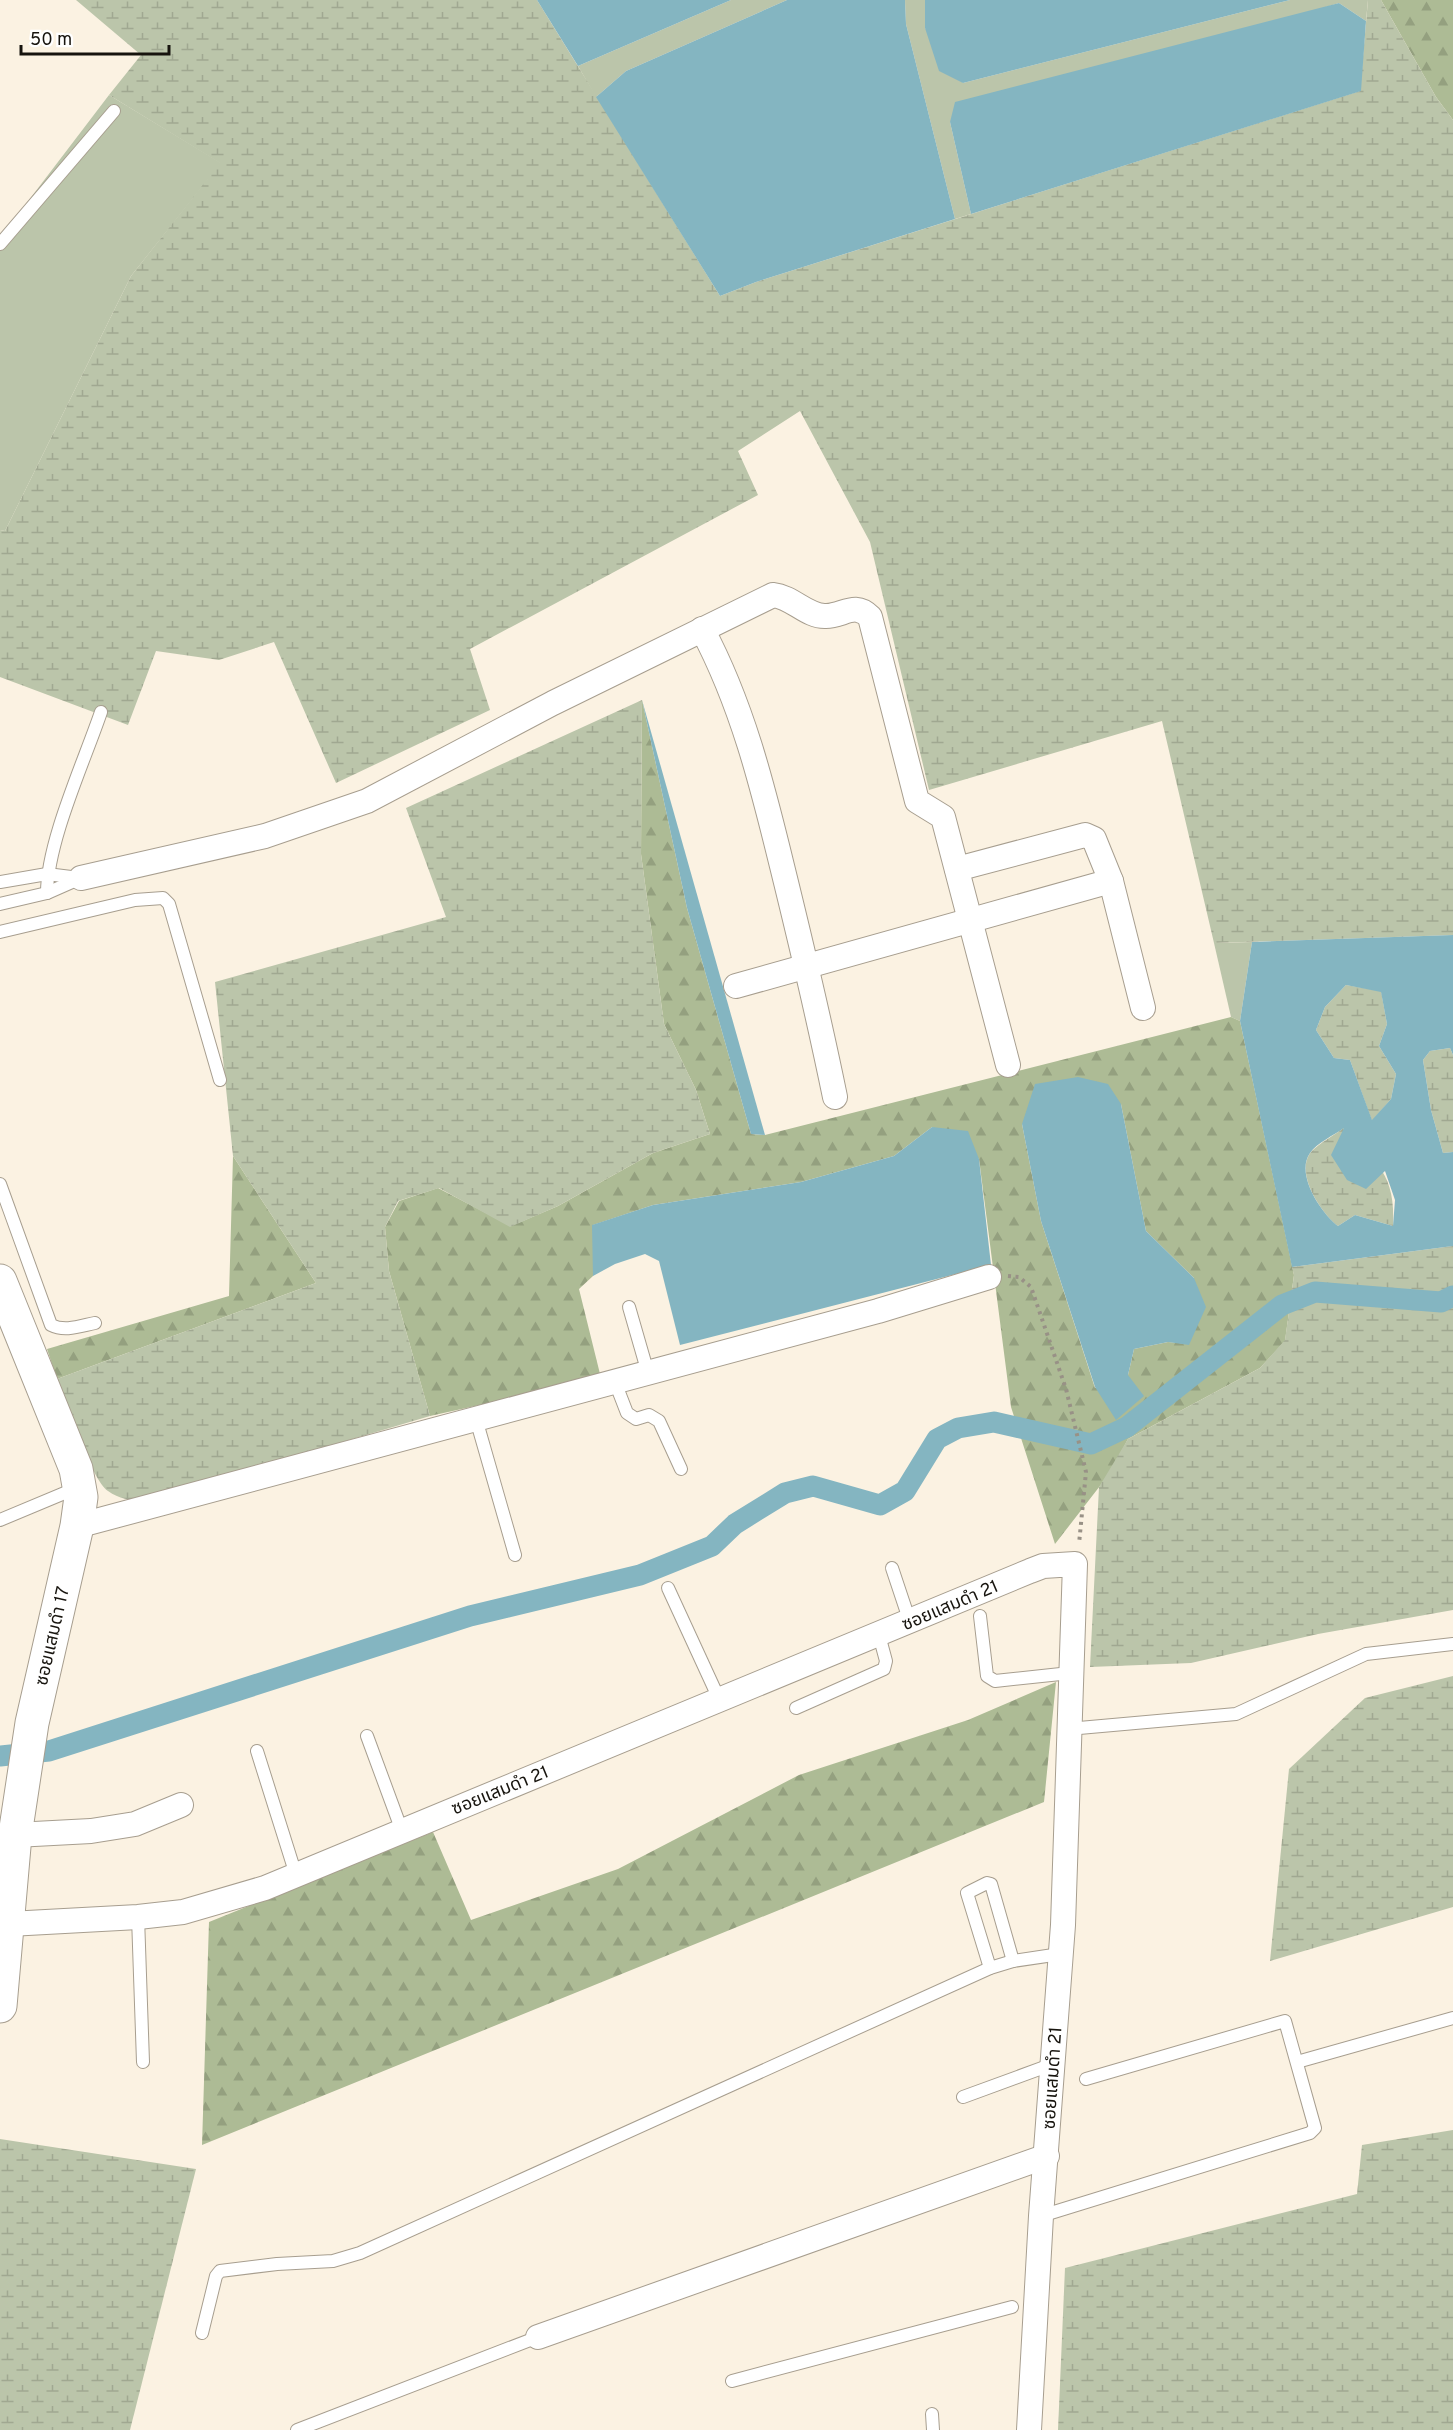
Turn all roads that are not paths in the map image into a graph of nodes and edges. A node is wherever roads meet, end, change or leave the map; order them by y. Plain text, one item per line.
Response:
1 (114, 111) dead end
2 (0, 244) edge
3 (702, 629) junction
4 (102, 712) dead end
5 (957, 869) junction
6 (47, 874) junction
7 (81, 878) junction
8 (1111, 881) junction
9 (0, 882) edge
10 (47, 893) junction
11 (0, 904) edge
12 (971, 921) junction
13 (0, 932) edge
14 (807, 965) junction
15 (736, 986) dead end
16 (1143, 1008) dead end
17 (1008, 1065) dead end
18 (220, 1080) dead end
19 (835, 1097) dead end
20 (0, 1185) edge
21 (989, 1277) road end
22 (0, 1281) edge
23 (629, 1307) dead end
24 (95, 1323) dead end
25 (648, 1373) junction
26 (615, 1382) junction
27 (476, 1419) junction
28 (681, 1469) dead end
29 (80, 1487) junction
30 (0, 1520) edge
31 (77, 1526) junction
32 (515, 1555) dead end
33 (892, 1568) dead end
34 (668, 1588) dead end
35 (980, 1616) dead end
36 (910, 1622) junction
37 (879, 1635) junction
38 (1453, 1644) edge
39 (1070, 1673) junction
40 (720, 1701) junction
41 (796, 1708) dead end
42 (1068, 1729) junction
43 (367, 1736) dead end
44 (257, 1751) dead end
45 (181, 1805) dead end
46 (402, 1831) junction
47 (15, 1835) junction
48 (296, 1875) junction
49 (138, 1917) junction
50 (9, 1924) junction
51 (1060, 1954) junction
52 (1013, 1961) junction
53 (990, 1968) junction
54 (0, 2006) edge
55 (1453, 2018) edge
56 (143, 2062) dead end
57 (1297, 2062) junction
58 (1053, 2064) junction
59 (1086, 2079) dead end
60 (963, 2097) dead end
61 (1047, 2156) junction
62 (1041, 2216) junction
63 (1012, 2307) dead end
64 (202, 2333) dead end
65 (538, 2337) joint
66 (732, 2381) dead end
67 (932, 2414) dead end
68 (297, 2430) edge
69 (933, 2430) edge
70 (1029, 2430) edge

1 - 2 lane
3 - 5 street
3 - 7 street
3 - 14 street
4 - 6 lane
5 - 8 street
5 - 12 street
6 - 7 lane
6 - 9 lane
6 - 10 lane
7 - 10 lane
8 - 12 street
8 - 16 street
10 - 11 lane
12 - 14 street
12 - 17 street
13 - 18 lane
14 - 15 street
14 - 19 street
20 - 24 lane
21 - 25 street
22 - 29 street, ซอยแสมดำ 17
23 - 25 lane
25 - 26 street
26 - 27 street
26 - 28 lane
27 - 31 street
27 - 32 lane
29 - 30 lane
29 - 31 street, ซอยแสมดำ 17
31 - 47 street, ซอยแสมดำ 17
33 - 36 lane
34 - 40 lane
35 - 39 lane
36 - 37 street, ซอยแสมดำ 21
36 - 39 street, ซอยแสมดำ 21
37 - 40 street, ซอยแสมดำ 21
37 - 41 lane
38 - 42 lane
39 - 42 street, ซอยแสมดำ 21
40 - 46 street, ซอยแสมดำ 21
42 - 51 street, ซอยแสมดำ 21
43 - 46 lane
44 - 48 lane
45 - 47 street
46 - 48 street, ซอยแสมดำ 21
47 - 50 street, ซอยแสมดำ 17
48 - 49 street, ซอยแสมดำ 21
49 - 50 street, ซอยแสมดำ 21
49 - 56 lane
50 - 54 street, ซอยแสมดำ 17
51 - 52 lane
51 - 58 street, ซอยแสมดำ 21
52 - 53 lane
52 - 53 lane
53 - 64 lane
55 - 57 lane
57 - 59 lane
57 - 62 lane
58 - 60 lane
58 - 61 street, ซอยแสมดำ 21
61 - 62 street, ซอยแสมดำ 21
61 - 65 street
62 - 70 street, ซอยแสมดำ 21
63 - 66 lane
65 - 68 lane
67 - 69 lane

